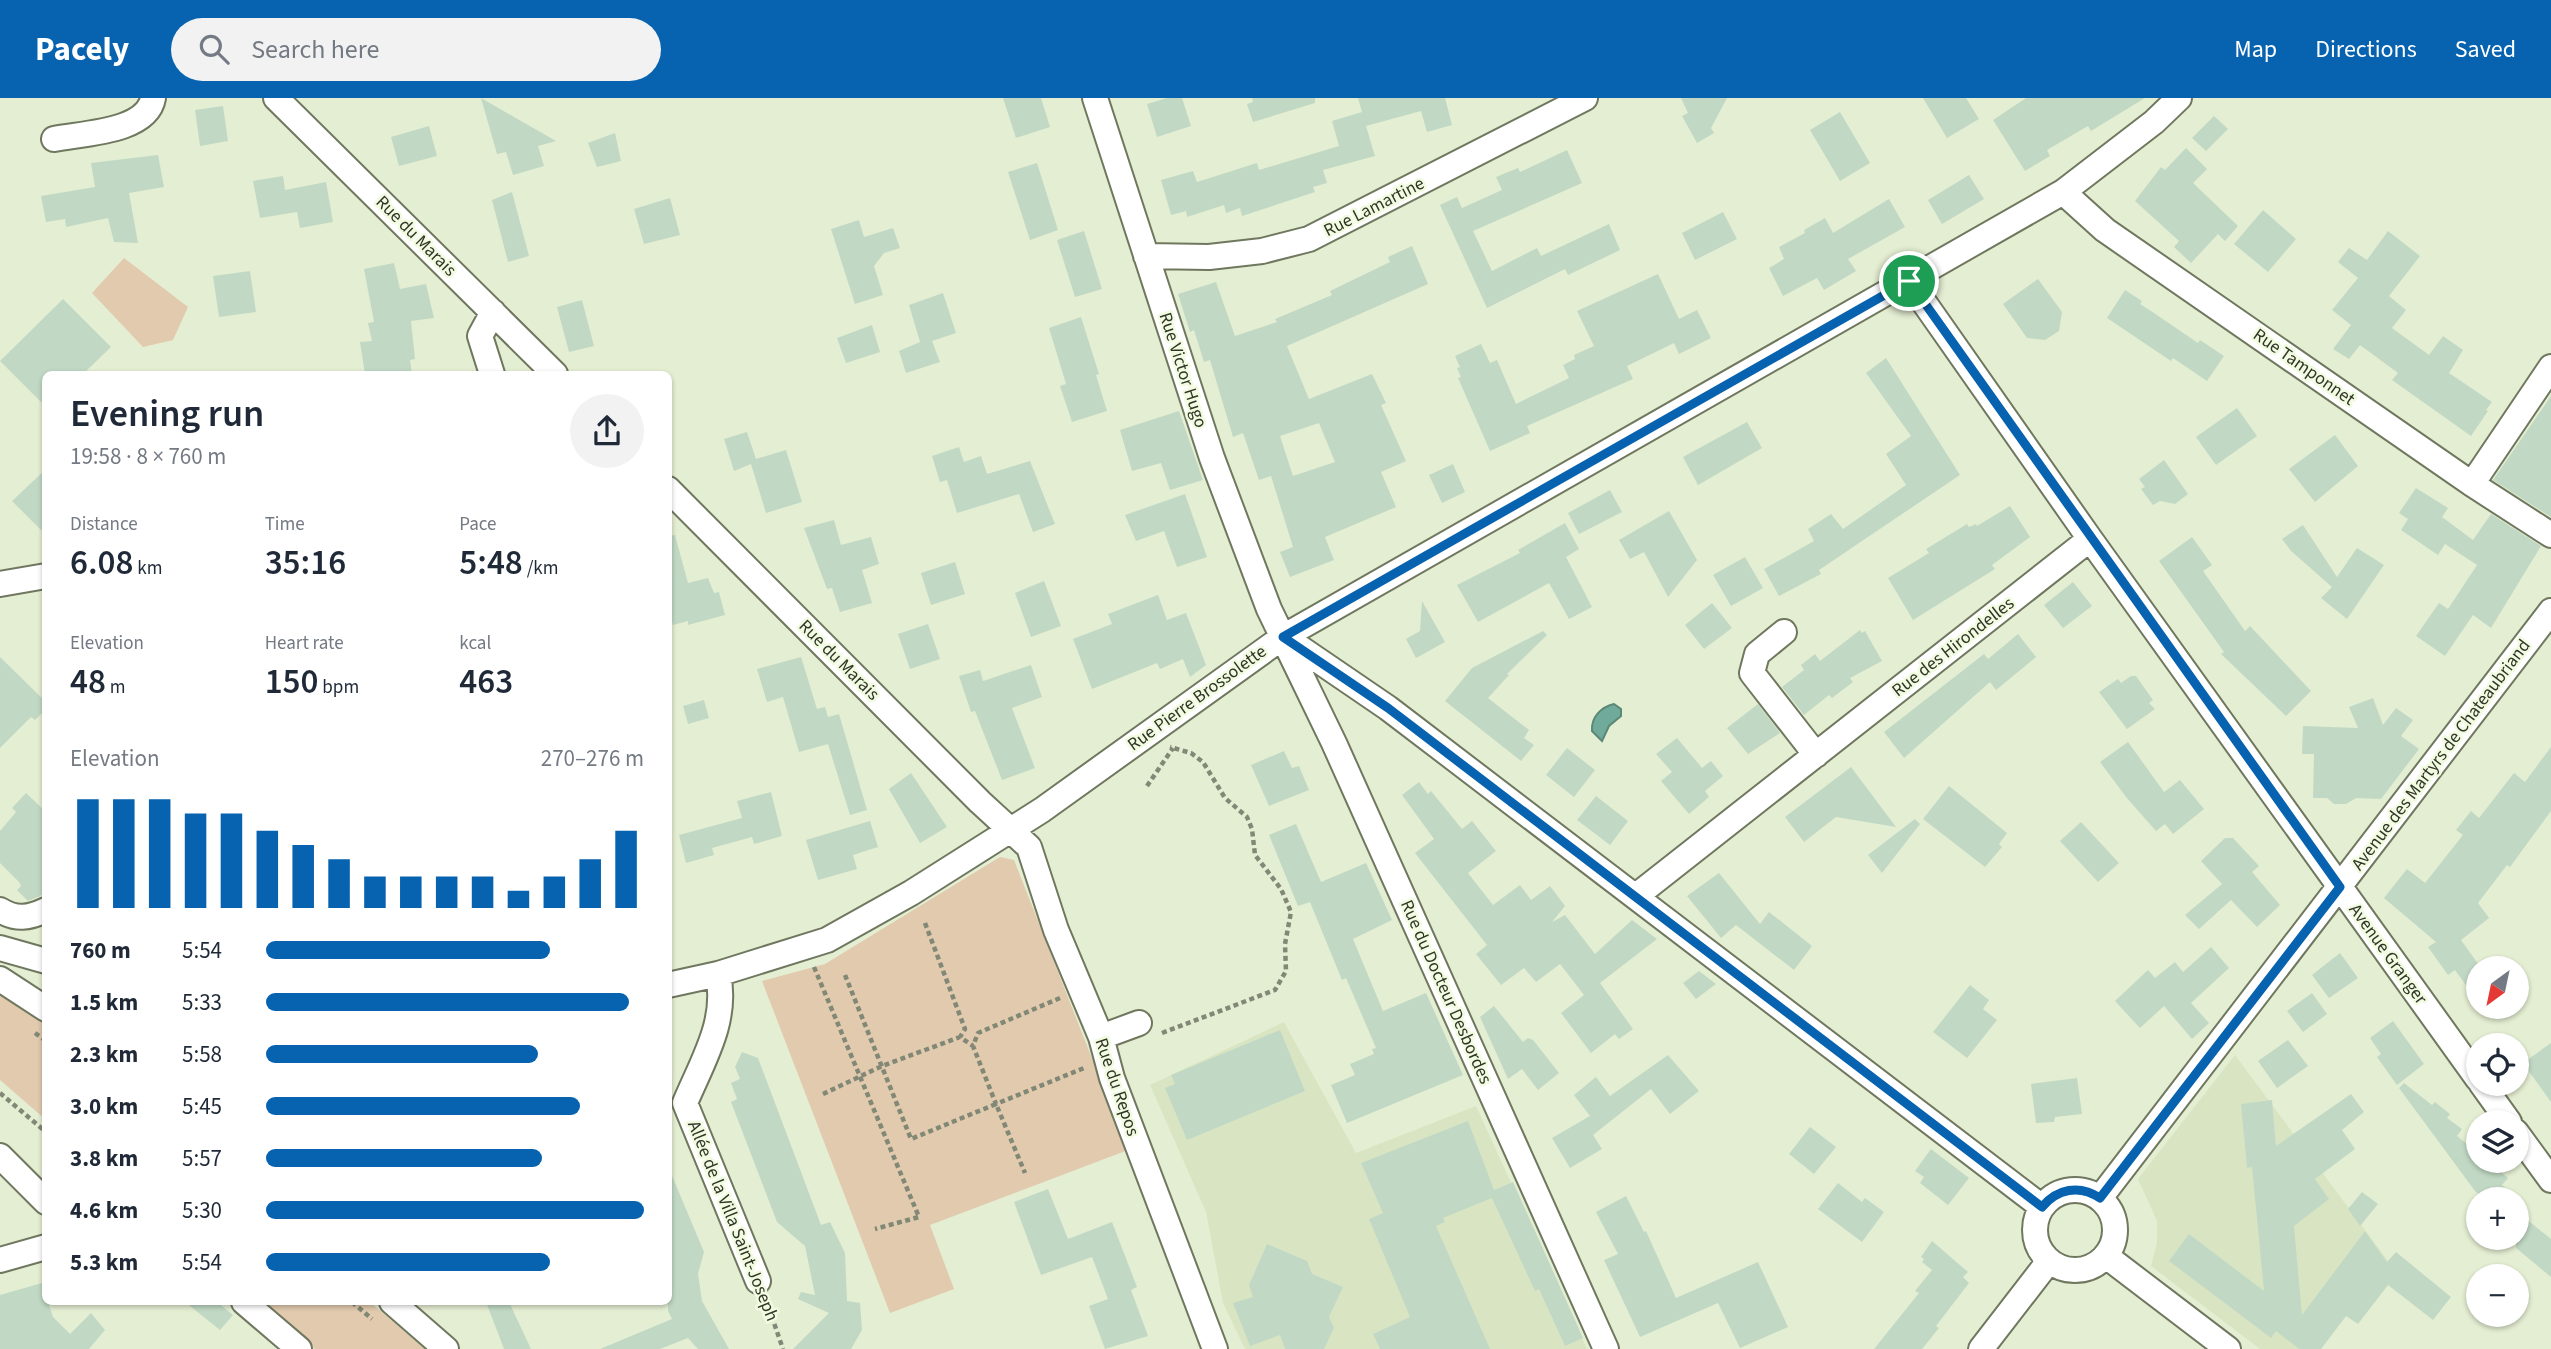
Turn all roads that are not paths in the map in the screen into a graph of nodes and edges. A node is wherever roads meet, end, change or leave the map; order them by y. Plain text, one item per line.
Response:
1 (153, 98) edge
2 (275, 98) edge
3 (1095, 98) edge
4 (1585, 98) edge
5 (2179, 98) edge
6 (54, 139) dead end
7 (2063, 192) junction
8 (1146, 256) junction
9 (1909, 281) junction
10 (493, 312) junction
11 (2551, 367) edge
12 (491, 371) edge
13 (552, 371) edge
14 (2472, 484) junction
15 (672, 493) edge
16 (2551, 534) edge
17 (2090, 539) junction
18 (42, 577) edge
19 (0, 584) edge
20 (2551, 611) edge
21 (1784, 632) dead end
22 (1283, 637) junction
23 (1816, 755) junction
24 (1012, 829) junction
25 (2340, 887) junction
26 (1636, 896) junction
27 (0, 910) edge
28 (42, 912) edge
29 (0, 948) edge
30 (42, 960) edge
31 (718, 974) junction
32 (0, 979) edge
33 (672, 984) edge
34 (42, 1006) edge
35 (1146, 1030) road end
36 (1101, 1037) junction
37 (2466, 1062) edge
38 (2529, 1150) edge
39 (0, 1156) edge
40 (2551, 1180) edge
41 (42, 1198) edge
42 (2100, 1198) junction
43 (2042, 1207) junction
44 (42, 1248) edge
45 (2106, 1256) junction
46 (0, 1260) edge
47 (2049, 1261) junction
48 (758, 1281) road end
49 (248, 1305) edge
50 (395, 1305) edge
51 (299, 1349) edge
52 (446, 1349) edge
53 (1215, 1349) edge
54 (1606, 1349) edge
55 (1981, 1349) edge
56 (2228, 1349) edge

1 - 6 street
2 - 10 street, Rue du Marais
3 - 8 street, Rue Victor Hugo
4 - 8 street, Rue Lamartine
5 - 7 street, Rue Pierre Brossolette
7 - 9 street, Rue Pierre Brossolette
7 - 14 street, Rue Tamponnet
8 - 22 street, Rue Victor Hugo
9 - 17 street, Avenue Granger
9 - 22 street, Rue Pierre Brossolette
10 - 12 street
10 - 13 street, Rue du Marais
11 - 14 street
14 - 16 street, Rue Tamponnet
15 - 24 street, Rue du Marais
17 - 23 street, Rue des Hirondelles
17 - 25 street, Avenue Granger
18 - 19 street
20 - 25 street, Avenue des Martyrs de Chateaubriand
21 - 23 street
22 - 24 street, Rue Pierre Brossolette
22 - 26 street
22 - 54 street, Rue du Docteur Desbordes
23 - 26 street, Rue des Hirondelles
24 - 31 street, Rue Pierre Brossolette
24 - 36 street, Rue du Repos
25 - 37 street, Avenue Granger
25 - 42 street, Avenue des Martyrs de Chateaubriand
26 - 43 street
27 - 28 street
29 - 30 street
31 - 33 street, Rue Pierre Brossolette
31 - 48 street, Allée de la Villa Saint-Joseph
32 - 34 street
35 - 36 street
36 - 53 street, Rue du Repos
38 - 40 street
39 - 41 street
42 - 43 street
42 - 45 street
43 - 47 street
44 - 46 street
45 - 47 street
45 - 56 street
47 - 55 street
49 - 51 street
50 - 52 street

